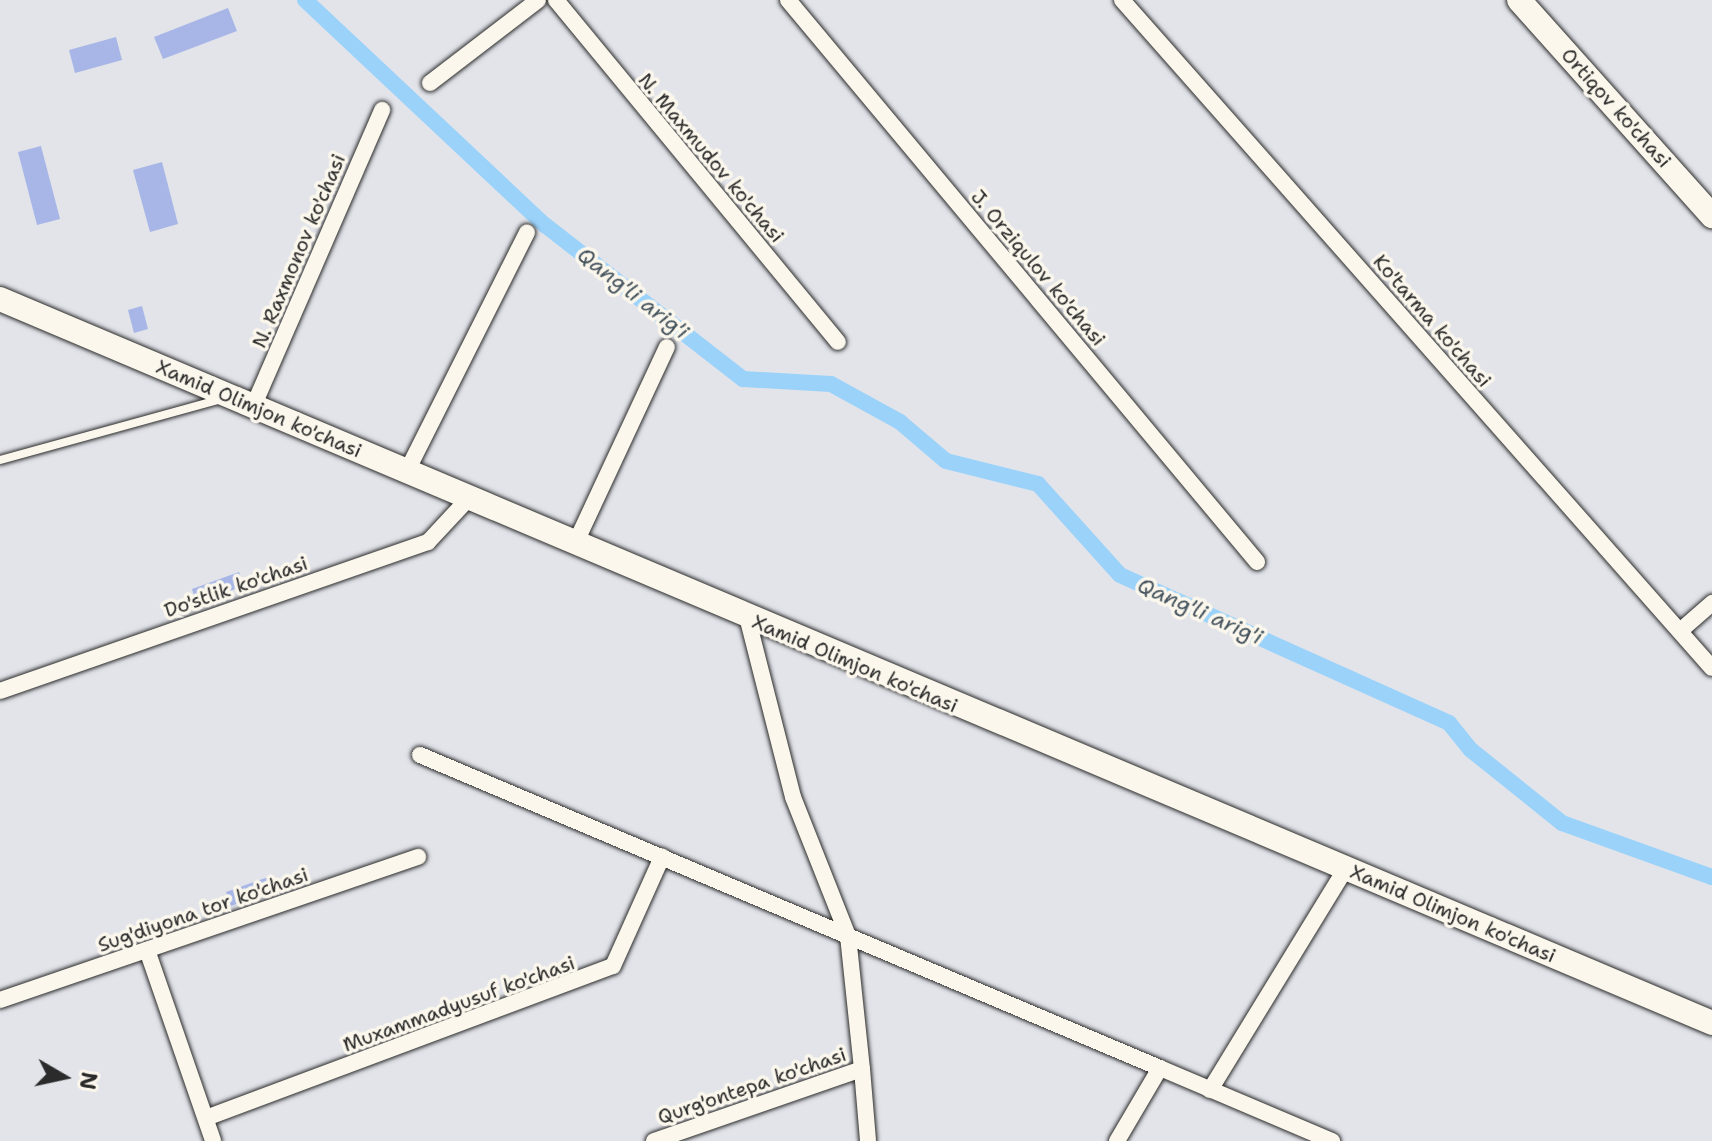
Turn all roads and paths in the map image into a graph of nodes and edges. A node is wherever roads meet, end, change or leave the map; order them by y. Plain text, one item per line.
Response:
1 (549, 0) edge
2 (788, 0) edge
3 (1122, 0) edge
4 (1519, 0) edge
5 (430, 83) dead end
6 (382, 110) dead end
7 (1712, 216) edge
8 (527, 232) dead end
9 (0, 299) edge
10 (838, 342) dead end
11 (667, 347) dead end
12 (230, 397) junction
13 (253, 407) junction
14 (0, 460) edge
15 (407, 471) junction
16 (470, 497) junction
17 (576, 542) junction
18 (1257, 562) dead end
19 (1712, 603) edge
20 (748, 620) junction
21 (1680, 631) junction
22 (1712, 668) edge
23 (0, 691) edge
24 (420, 755) dead end
25 (418, 857) dead end
26 (662, 857) junction
27 (1346, 868) junction
28 (848, 936) junction
29 (147, 950) junction
30 (0, 1000) edge
31 (1712, 1023) edge
32 (1160, 1068) junction
33 (862, 1069) junction
34 (1210, 1090) junction
35 (206, 1118) junction
36 (213, 1141) edge
37 (654, 1141) edge
38 (868, 1141) edge
39 (1117, 1141) edge
40 (1332, 1141) edge

1 - 5 street
1 - 10 street, N. Maxmudov ko'chasi
2 - 18 street, J. Orziqulov ko'chasi
3 - 21 street, Ko'tarma ko'chasi
4 - 7 main road, Ortiqov ko'chasi
6 - 13 street, N. Raxmonov ko'chasi
8 - 15 street
9 - 12 main road, Xamid Olimjon ko'chasi
11 - 17 street
12 - 13 main road, Xamid Olimjon ko'chasi
12 - 14 lane
13 - 15 main road, Xamid Olimjon ko'chasi
15 - 16 main road, Xamid Olimjon ko'chasi
16 - 17 main road, Xamid Olimjon ko'chasi
16 - 23 street, Do'stlik ko'chasi
17 - 20 main road, Xamid Olimjon ko'chasi
19 - 21 street
20 - 27 main road, Xamid Olimjon ko'chasi
20 - 28 street, Qurg'ontepa ko'chasi
21 - 22 street, Ko'tarma ko'chasi
24 - 26 street
25 - 29 street, Sug'diyona tor ko'chasi
26 - 28 street
26 - 35 street, Muxammadyusuf ko'chasi
27 - 31 main road, Xamid Olimjon ko'chasi
27 - 34 street
28 - 32 street
28 - 33 street, Qurg'ontepa ko'chasi
29 - 30 street, Sug'diyona tor ko'chasi
29 - 35 street
32 - 34 street
32 - 39 street
33 - 37 street, Qurg'ontepa ko'chasi
33 - 38 street, Qurg'ontepa ko'chasi
34 - 40 street
35 - 36 street

